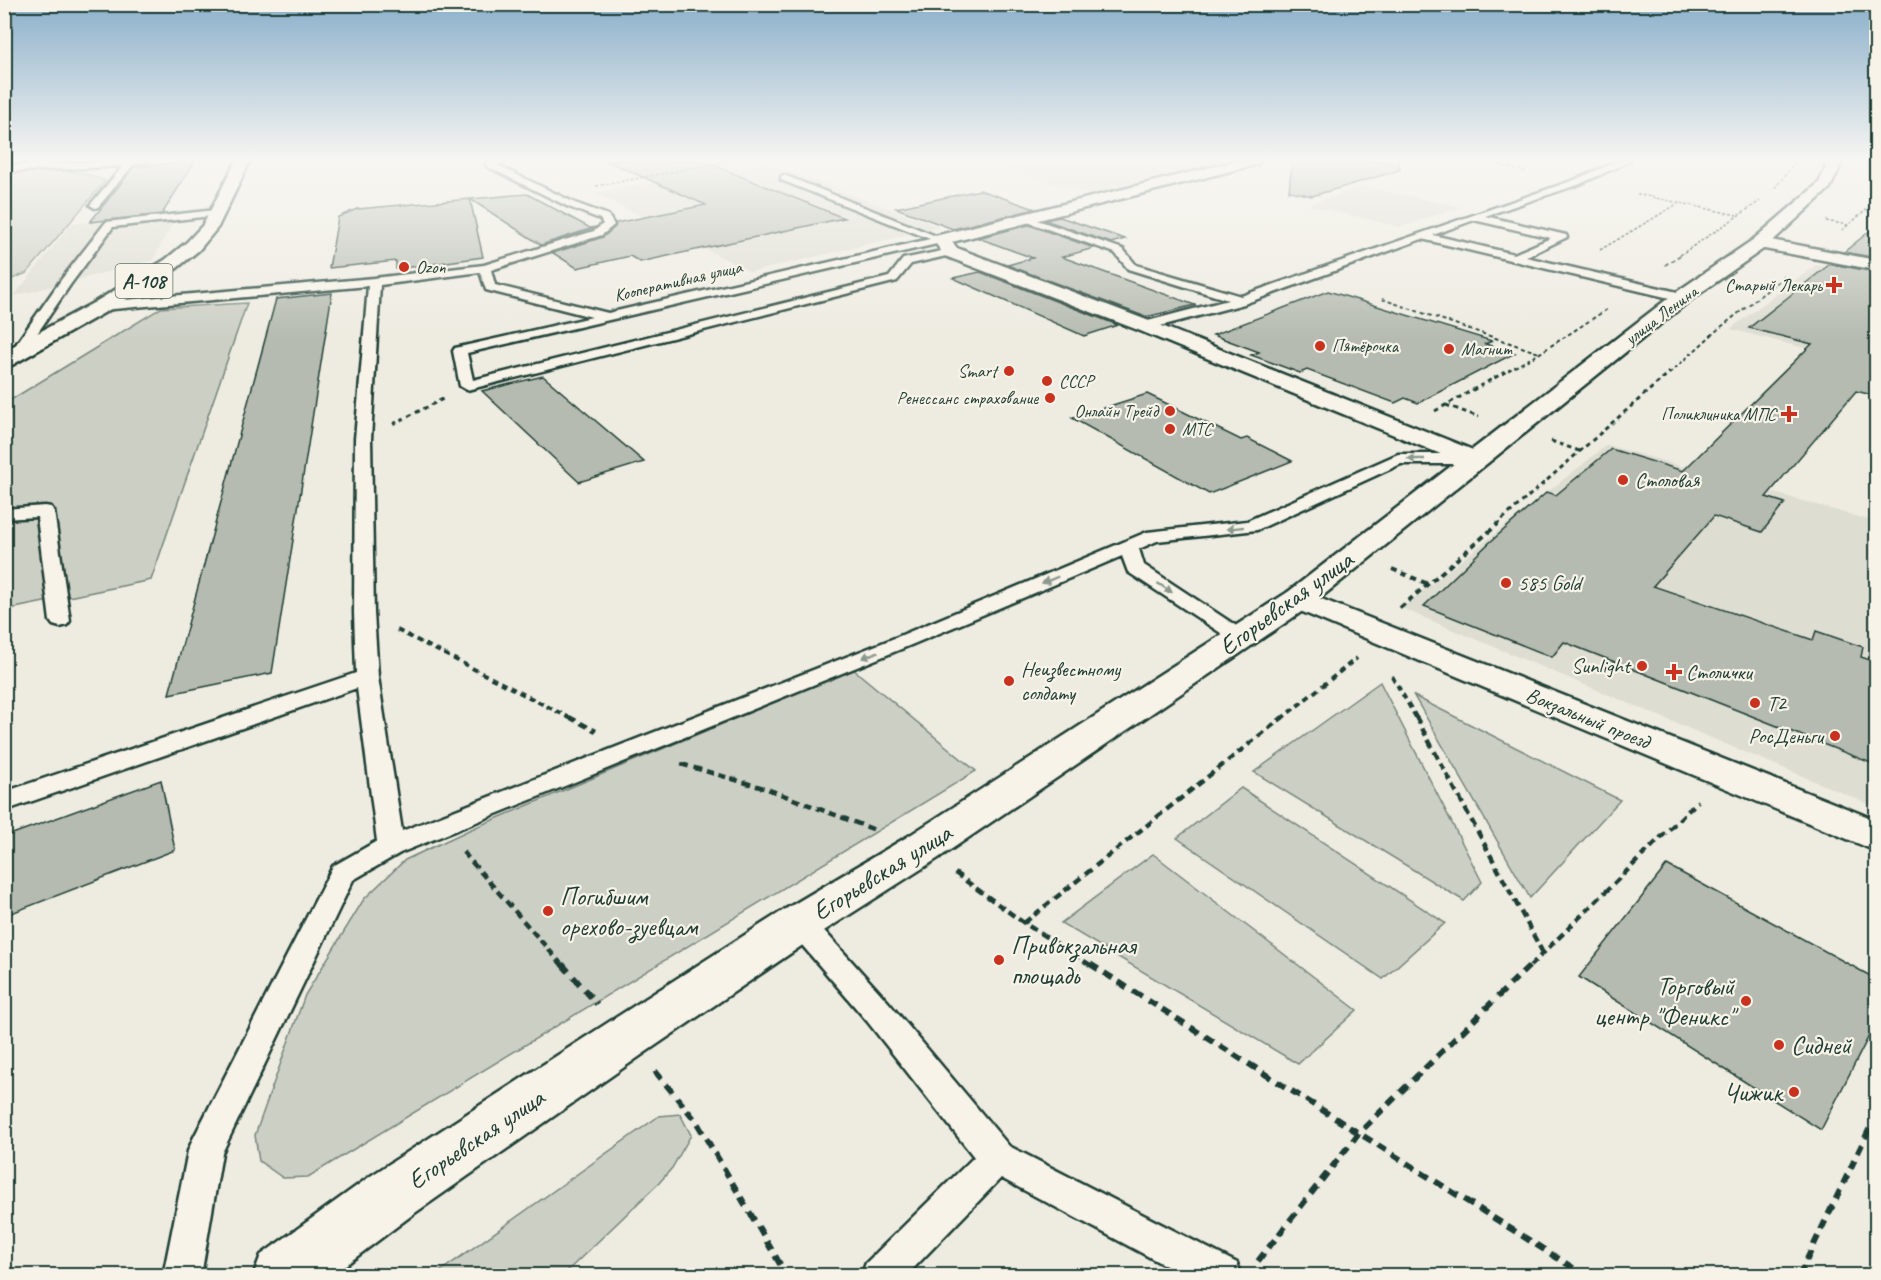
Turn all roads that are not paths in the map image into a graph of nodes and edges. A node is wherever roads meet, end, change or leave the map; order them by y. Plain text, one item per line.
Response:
1 (141, 221) edge
2 (213, 221) edge
3 (606, 221) edge
4 (886, 221) edge
5 (1019, 221) edge
6 (1029, 221) edge
7 (1463, 221) edge
8 (1490, 221) edge
9 (1785, 221) edge
10 (1423, 236) junction
11 (1760, 243) junction
12 (946, 246) junction
13 (886, 253) junction
14 (1514, 258) junction
15 (907, 261) junction
16 (1876, 265) edge
17 (485, 268) junction
18 (374, 282) junction
19 (1682, 297) junction
20 (1240, 301) junction
21 (102, 306) junction
22 (609, 316) junction
23 (1145, 326) junction
24 (11, 356) edge
25 (1474, 459) junction
26 (4, 514) edge
27 (1129, 546) junction
28 (1299, 599) junction
29 (60, 621) dead end
30 (1240, 637) junction
31 (367, 677) junction
32 (4, 802) edge
33 (1876, 836) edge
34 (391, 846) junction
35 (800, 923) junction
36 (997, 1158) junction
37 (1239, 1271) edge
38 (182, 1275) edge
39 (282, 1275) edge
40 (879, 1275) edge

1 - 24 lane
2 - 21 main road, А-108
3 - 17 lane
4 - 12 lane
5 - 12 main road, Кооперативная улица
6 - 20 lane
7 - 10 lane
8 - 14 lane
9 - 11 main road, улица Ленина
10 - 14 lane
10 - 20 lane
11 - 16 main road
11 - 19 main road, улица Ленина
12 - 13 lane, Кооперативная улица
12 - 15 lane
12 - 23 main road
13 - 15 lane
13 - 22 lane, Кооперативная улица
14 - 19 lane
15 - 22 lane, Кооперативная улица
17 - 18 lane
17 - 22 lane
18 - 21 lane
18 - 31 lane
19 - 25 main road, улица Ленина
20 - 23 lane
21 - 24 main road, А-108
23 - 25 main road
25 -> 27 lane
25 - 28 main road, Егорьевская улица
26 - 29 lane
27 -> 30 lane
27 -> 34 lane
28 - 30 main road, Егорьевская улица
28 - 33 main road, Вокзальный проезд
30 - 35 main road, Егорьевская улица
31 - 32 lane
31 - 34 lane
34 - 38 lane
35 - 36 lane
35 - 39 main road, Егорьевская улица
36 - 37 lane
36 - 40 lane

